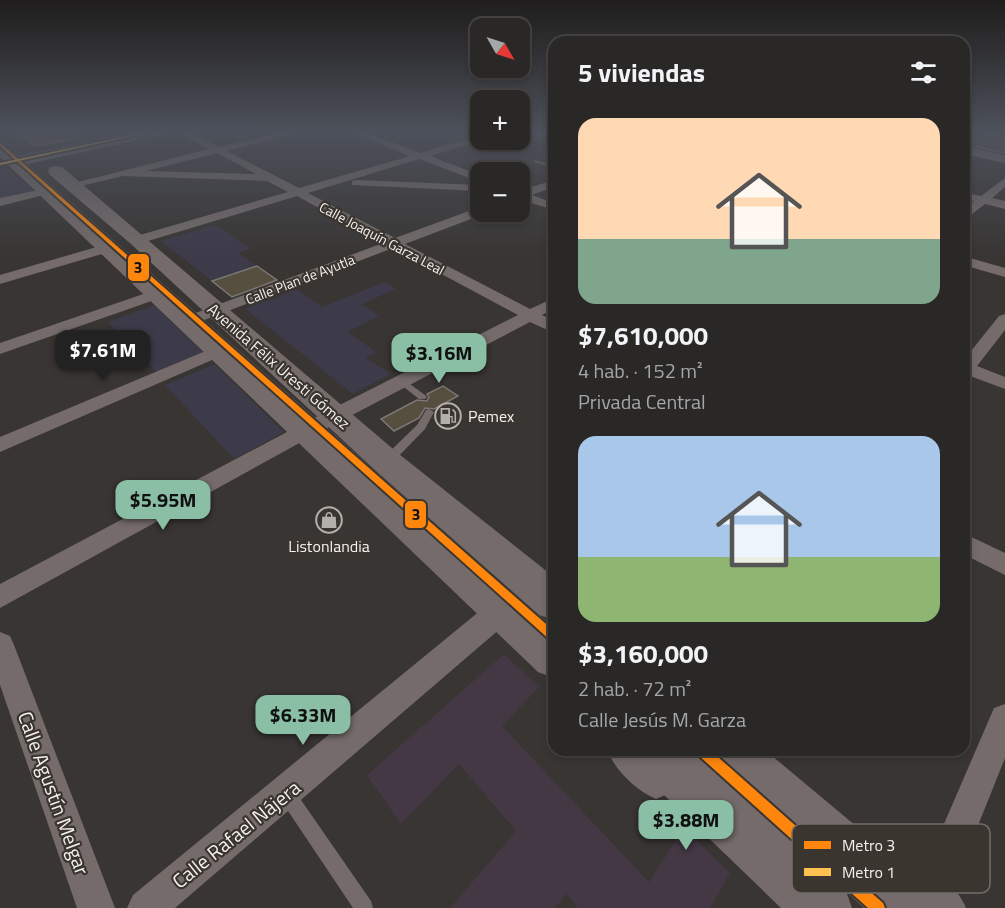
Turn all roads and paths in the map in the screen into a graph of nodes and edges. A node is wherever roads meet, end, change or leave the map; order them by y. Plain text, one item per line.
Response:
1 (24, 172) edge
2 (57, 172) edge
3 (260, 172) edge
4 (370, 172) edge
5 (124, 173) joint
6 (270, 178) junction
7 (1005, 181) edge
8 (338, 182) junction
9 (72, 185) junction
10 (548, 185) edge
11 (470, 188) edge
12 (536, 190) junction
13 (548, 190) edge
14 (48, 191) junction
15 (530, 192) edge
16 (298, 194) junction
17 (530, 198) edge
18 (970, 198) edge
19 (0, 202) edge
20 (980, 202) junction
21 (970, 203) edge
22 (548, 205) edge
23 (1005, 206) edge
24 (970, 211) edge
25 (470, 215) edge
26 (138, 240) junction
27 (394, 243) junction
28 (107, 248) junction
29 (970, 262) edge
30 (1005, 273) edge
31 (0, 280) edge
32 (158, 294) junction
33 (548, 306) edge
34 (530, 315) junction
35 (201, 316) junction
36 (1005, 319) edge
37 (548, 325) edge
38 (0, 349) edge
39 (220, 350) junction
40 (970, 363) edge
41 (970, 372) edge
42 (403, 382) junction
43 (1005, 383) edge
44 (422, 397) dead end
45 (429, 412) dead end
46 (336, 415) junction
47 (307, 430) junction
48 (0, 445) edge
49 (387, 462) junction
50 (448, 514) junction
51 (402, 518) junction
52 (970, 547) edge
53 (469, 554) junction
54 (1005, 565) edge
55 (548, 581) edge
56 (548, 583) edge
57 (0, 597) edge
58 (491, 619) junction
59 (0, 645) edge
60 (548, 650) edge
61 (548, 673) edge
62 (1005, 719) edge
63 (632, 756) edge
64 (687, 756) edge
65 (730, 764) edge
66 (286, 793) junction
67 (814, 824) edge
68 (961, 824) edge
69 (792, 860) edge
70 (813, 893) edge
71 (910, 893) edge
72 (927, 905) edge
73 (96, 908) edge
74 (146, 908) edge
75 (364, 908) edge
76 (789, 908) edge
77 (823, 908) edge

1 - 14 main road, Avenida Félix Uresti Gómez
2 - 9 main road, Avenida Félix Uresti Gómez
3 - 6 street, Calle Joaquín Garza Leal
4 - 8 street
5 - 6 street
5 - 9 street
6 - 8 street
6 - 16 street, Calle Joaquín Garza Leal
7 - 20 street
8 - 11 street
8 - 16 street
9 - 26 main road, Avenida Félix Uresti Gómez
10 - 12 street
12 - 13 street
12 - 15 street
14 - 19 street
14 - 28 main road, Avenida Félix Uresti Gómez
16 - 26 street
16 - 27 street, Calle Joaquín Garza Leal
17 - 22 street
18 - 20 street
20 - 21 street
20 - 23 street
20 - 24 street
25 - 27 street, Calle Plan de Ayutla
26 - 35 main road, Avenida Félix Uresti Gómez
27 - 34 street, Calle Joaquín Garza Leal
27 - 35 street, Calle Plan de Ayutla
28 - 31 street
28 - 32 main road, Avenida Félix Uresti Gómez
29 - 30 street
32 - 35 main road, Avenida Félix Uresti Gómez
32 - 38 street
33 - 34 street
34 - 37 street, Calle Joaquín Garza Leal
34 - 42 street
35 - 39 main road, Avenida Félix Uresti Gómez
35 - 46 main road, Avenida Félix Uresti Gómez
36 - 40 street
39 - 47 main road, Avenida Félix Uresti Gómez
39 - 48 street
41 - 43 street
42 - 44 lane
42 - 46 street
45 - 49 lane
46 - 47 street
46 - 49 main road, Avenida Félix Uresti Gómez
47 - 51 main road, Avenida Félix Uresti Gómez
47 - 57 street
49 - 50 main road, Avenida Félix Uresti Gómez
50 - 53 main road, Avenida Félix Uresti Gómez
50 - 55 street
51 - 53 main road, Avenida Félix Uresti Gómez
51 - 58 street
52 - 54 street
53 - 56 main road, Avenida Félix Uresti Gómez
53 - 60 main road, Avenida Félix Uresti Gómez
58 - 61 street
58 - 66 street, Calle Rafael Nájera
59 - 73 street, Calle Agustín Melgar
62 - 68 street
63 - 76 street
64 - 65 main road
65 - 67 main road
65 - 69 main road
66 - 74 street, Calle Rafael Nájera
66 - 75 lane
70 - 77 main road
71 - 72 main road

